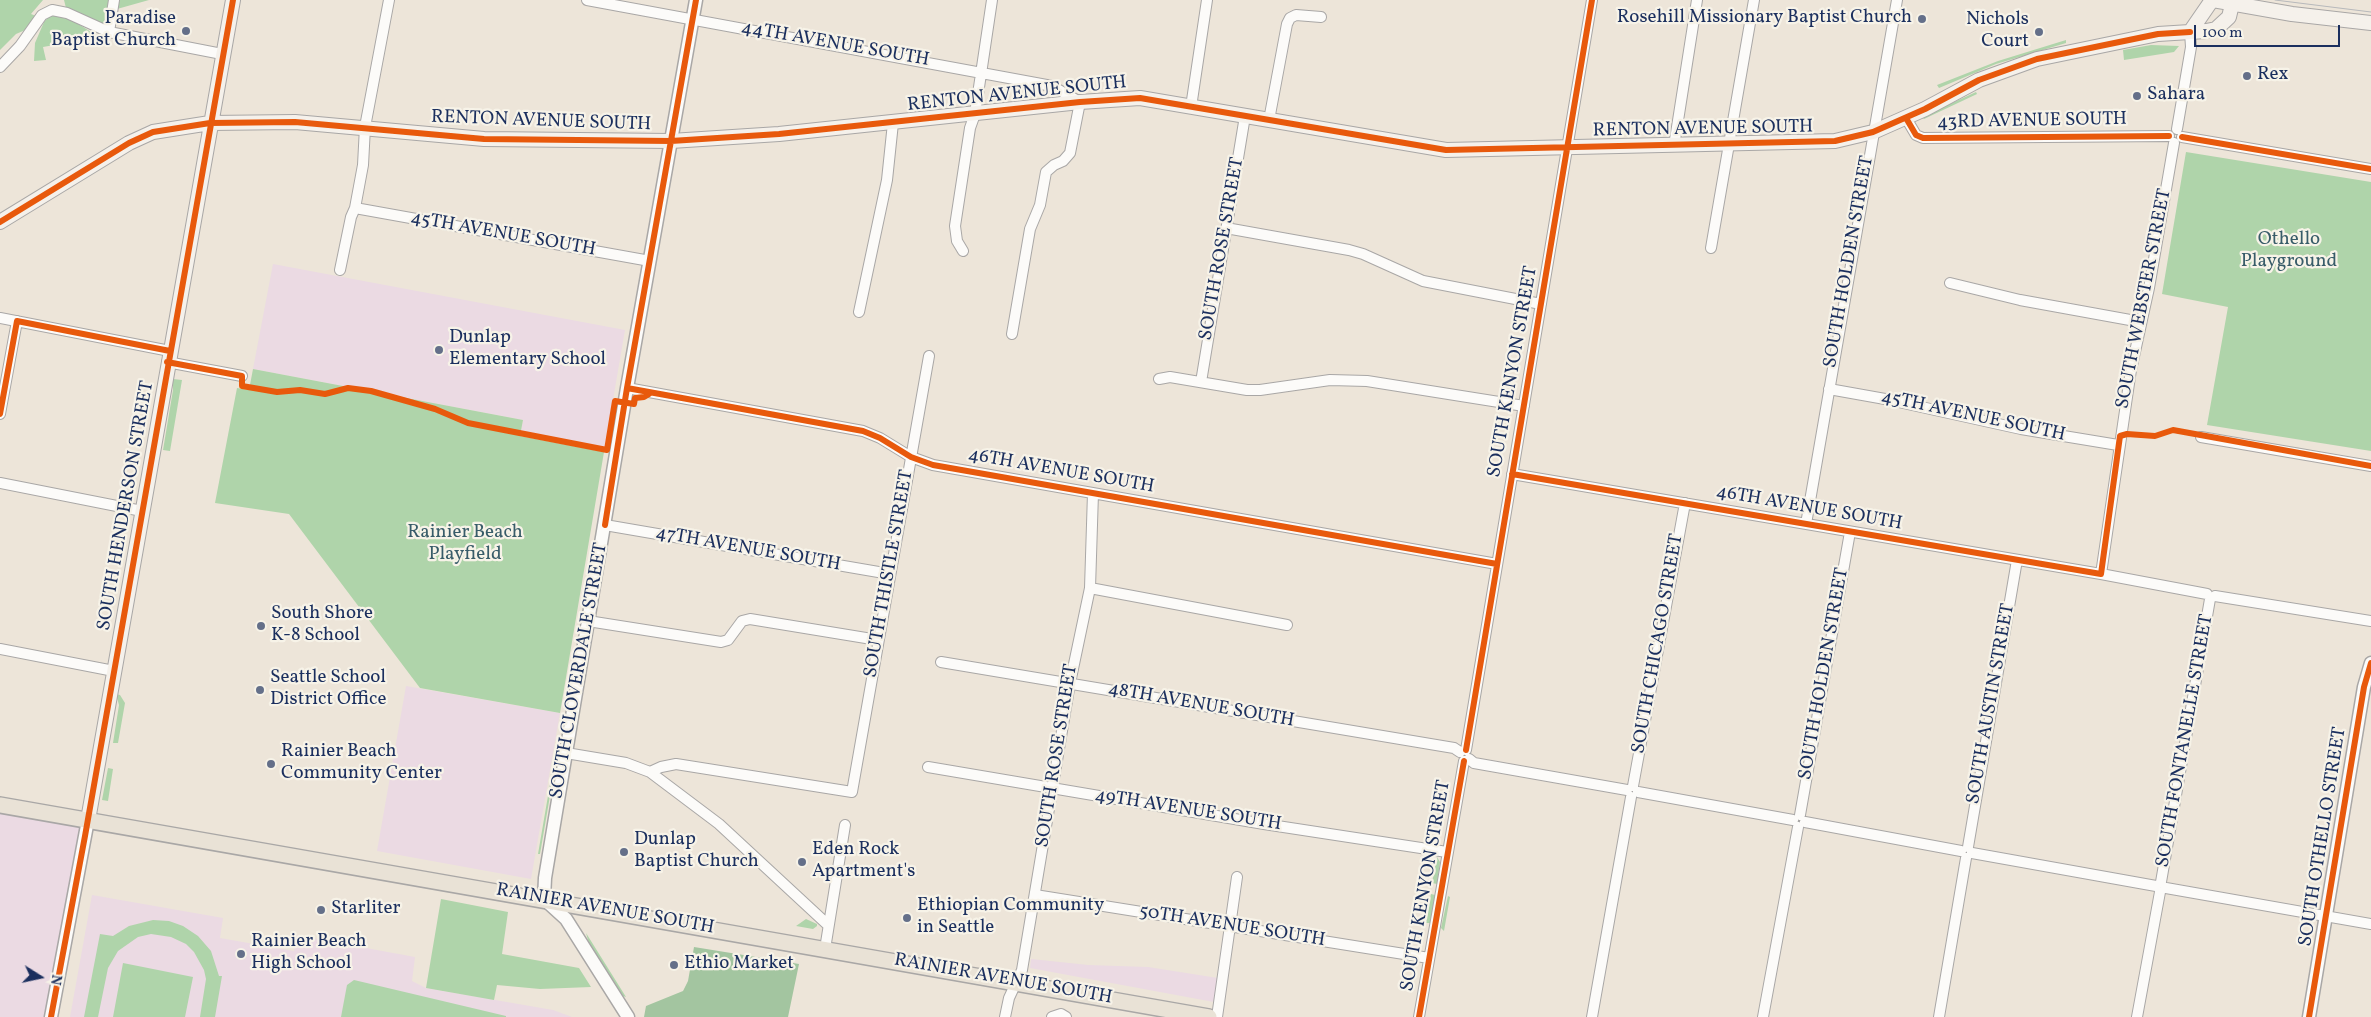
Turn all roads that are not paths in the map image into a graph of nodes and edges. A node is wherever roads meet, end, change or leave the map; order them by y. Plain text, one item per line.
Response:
1 (114, 0) edge
2 (232, 0) edge
3 (389, 0) edge
4 (586, 0) edge
5 (696, 0) edge
6 (992, 0) edge
7 (1207, 0) edge
8 (1592, 0) edge
9 (1697, 0) edge
10 (1754, 0) edge
11 (1897, 0) edge
12 (2212, 0) edge
13 (2232, 2) edge
14 (1320, 17) dead end
15 (693, 20) junction
16 (2371, 23) edge
17 (109, 32) junction
18 (2190, 32) junction
19 (222, 54) junction
20 (0, 67) edge
21 (982, 72) junction
22 (1080, 102) junction
23 (1191, 107) junction
24 (975, 114) junction
25 (1245, 116) junction
26 (1906, 118) junction
27 (1269, 120) junction
28 (893, 122) junction
29 (210, 123) junction
30 (365, 127) junction
31 (1873, 132) junction
32 (2176, 136) junction
33 (671, 141) junction
34 (1730, 144) junction
35 (1674, 146) junction
36 (1567, 148) junction
37 (2371, 169) edge
38 (356, 208) junction
39 (0, 222) edge
40 (1226, 228) junction
41 (1711, 248) dead end
42 (964, 251) dead end
43 (650, 261) junction
44 (340, 270) dead end
45 (1950, 284) dead end
46 (1541, 304) junction
47 (859, 312) dead end
48 (0, 318) edge
49 (17, 321) junction
50 (2141, 322) junction
51 (1012, 334) dead end
52 (929, 356) dead end
53 (169, 357) junction
54 (242, 376) dead end
55 (1158, 379) dead end
56 (1201, 382) junction
57 (627, 388) junction
58 (1828, 389) junction
59 (1524, 406) junction
60 (0, 414) edge
61 (2202, 437) dead end
62 (2118, 446) junction
63 (911, 457) junction
64 (2371, 466) edge
65 (1512, 474) junction
66 (0, 483) edge
67 (1093, 492) junction
68 (1685, 503) junction
69 (142, 511) junction
70 (1806, 524) junction
71 (605, 525) junction
72 (1850, 532) junction
73 (2017, 560) junction
74 (1497, 564) junction
75 (890, 574) junction
76 (2101, 574) junction
77 (1090, 588) junction
78 (2211, 596) junction
79 (2371, 621) edge
80 (588, 622) junction
81 (1287, 625) dead end
82 (878, 640) junction
83 (0, 649) edge
84 (940, 662) dead end
85 (2371, 663) edge
86 (114, 671) junction
87 (1070, 683) junction
88 (566, 753) junction
89 (1464, 755) junction
90 (928, 767) dead end
91 (650, 772) junction
92 (1052, 789) junction
93 (1633, 791) junction
94 (0, 805) edge
95 (88, 820) junction
96 (1799, 821) junction
97 (845, 825) dead end
98 (1447, 852) junction
99 (1967, 852) junction
100 (1237, 877) dead end
101 (2161, 887) junction
102 (1035, 894) junction
103 (544, 899) junction
104 (2326, 916) junction
105 (2371, 924) edge
106 (828, 925) junction
107 (1230, 926) junction
108 (825, 949) junction
109 (1429, 958) junction
110 (1016, 982) junction
111 (51, 1017) edge
112 (628, 1017) edge
113 (1005, 1017) edge
114 (1209, 1017) edge
115 (1216, 1017) edge
116 (1419, 1017) edge
117 (1592, 1017) edge
118 (1763, 1017) edge
119 (1939, 1017) edge
120 (2137, 1017) edge
121 (2309, 1017) edge

1 - 17 street
2 - 19 main road, SOUTH HENDERSON STREET
3 - 30 street
4 - 15 street, 44TH AVENUE SOUTH
5 - 15 street, SOUTH CLOVERDALE STREET
6 - 21 street
7 - 23 street
8 - 36 street, SOUTH KENYON STREET
9 - 35 street
10 - 34 street
11 - 31 street, SOUTH HOLDEN STREET
12 - 13 main road
12 - 18 main road
13 - 16 main road
13 - 18 main road, RENTON AVENUE SOUTH
14 - 27 street
15 - 21 street, 44TH AVENUE SOUTH
15 - 33 street, SOUTH CLOVERDALE STREET
17 - 19 street
17 - 20 street
18 - 26 main road, RENTON AVENUE SOUTH
18 - 32 street, SOUTH WEBSTER STREET
19 - 29 main road, SOUTH HENDERSON STREET
21 - 22 street, 44TH AVENUE SOUTH
21 - 24 street
22 - 23 main road, RENTON AVENUE SOUTH
22 - 24 main road, RENTON AVENUE SOUTH
22 - 51 street
23 - 25 main road, RENTON AVENUE SOUTH
24 - 28 main road, RENTON AVENUE SOUTH
24 - 42 street
25 - 27 main road, RENTON AVENUE SOUTH
25 - 40 street, SOUTH ROSE STREET
26 - 31 main road, RENTON AVENUE SOUTH
26 - 32 street, 43RD AVENUE SOUTH
27 - 36 main road, RENTON AVENUE SOUTH
28 - 33 main road, RENTON AVENUE SOUTH
28 - 47 street
29 - 30 main road, RENTON AVENUE SOUTH
29 - 39 main road, RENTON AVENUE SOUTH
29 - 53 main road, SOUTH HENDERSON STREET
30 - 33 main road, RENTON AVENUE SOUTH
30 - 38 street
31 - 34 main road, RENTON AVENUE SOUTH
31 - 58 street, SOUTH HOLDEN STREET
32 - 37 street, 43RD AVENUE SOUTH
32 - 50 street, SOUTH WEBSTER STREET
33 - 43 street, SOUTH CLOVERDALE STREET
34 - 35 main road, RENTON AVENUE SOUTH
34 - 41 street
35 - 36 main road, RENTON AVENUE SOUTH
36 - 46 street, SOUTH KENYON STREET
38 - 43 street, 45TH AVENUE SOUTH
38 - 44 street
40 - 46 street
40 - 56 street, SOUTH ROSE STREET
43 - 57 street, SOUTH CLOVERDALE STREET
45 - 50 street
46 - 59 street, SOUTH KENYON STREET
48 - 49 street
49 - 53 street
49 - 60 street
50 - 62 street, SOUTH WEBSTER STREET
52 - 63 street, SOUTH THISTLE STREET
53 - 54 street
53 - 69 main road, SOUTH HENDERSON STREET
55 - 56 street
56 - 59 street
57 - 63 street, 46TH AVENUE SOUTH
57 - 71 street, SOUTH CLOVERDALE STREET
58 - 62 street, 45TH AVENUE SOUTH
58 - 70 street, SOUTH HOLDEN STREET
59 - 65 street, SOUTH KENYON STREET
61 - 64 street
62 - 76 street, SOUTH WEBSTER STREET
63 - 67 street, 46TH AVENUE SOUTH
63 - 75 street, SOUTH THISTLE STREET
65 - 68 street, 46TH AVENUE SOUTH
65 - 74 street, SOUTH KENYON STREET
66 - 69 street
67 - 74 street, 46TH AVENUE SOUTH
67 - 77 street, SOUTH ROSE STREET
68 - 70 street, 46TH AVENUE SOUTH
68 - 93 street, SOUTH CHICAGO STREET
69 - 86 main road, SOUTH HENDERSON STREET
70 - 72 street, 46TH AVENUE SOUTH
71 - 75 street, 47TH AVENUE SOUTH
71 - 80 street, SOUTH CLOVERDALE STREET
72 - 73 street, 46TH AVENUE SOUTH
72 - 96 street, SOUTH HOLDEN STREET
73 - 76 street, 46TH AVENUE SOUTH
73 - 99 street, SOUTH AUSTIN STREET
74 - 89 street, SOUTH KENYON STREET
75 - 82 street, SOUTH THISTLE STREET
76 - 78 street, 46TH AVENUE SOUTH
77 - 81 street
77 - 87 street, SOUTH ROSE STREET
78 - 79 street, 46TH AVENUE SOUTH
78 - 101 street, SOUTH FONTANELLE STREET
80 - 82 street
80 - 88 street, SOUTH CLOVERDALE STREET
82 - 91 street, SOUTH THISTLE STREET
83 - 86 street
84 - 87 street, 48TH AVENUE SOUTH
85 - 104 street, SOUTH OTHELLO STREET
86 - 95 main road, SOUTH HENDERSON STREET
87 - 89 street, 48TH AVENUE SOUTH
87 - 92 street, SOUTH ROSE STREET
88 - 91 street
88 - 103 street, SOUTH CLOVERDALE STREET
89 - 93 street, 48TH AVENUE SOUTH
89 - 98 street, SOUTH KENYON STREET
90 - 92 street, 49TH AVENUE SOUTH
91 - 106 street
92 - 98 street, 49TH AVENUE SOUTH
92 - 102 street, SOUTH ROSE STREET
93 - 96 street, 48TH AVENUE SOUTH
93 - 117 street, SOUTH CHICAGO STREET
94 - 95 main road, RAINIER AVENUE SOUTH
95 - 103 main road, RAINIER AVENUE SOUTH
95 - 111 street, SOUTH HENDERSON STREET
96 - 99 street, 48TH AVENUE SOUTH
96 - 118 street, SOUTH HOLDEN STREET
97 - 106 street
98 - 109 street, SOUTH KENYON STREET
99 - 101 street, 48TH AVENUE SOUTH
99 - 119 street, SOUTH AUSTIN STREET
100 - 107 street
101 - 104 street, 48TH AVENUE SOUTH
101 - 120 street, SOUTH FONTANELLE STREET
102 - 107 street, 50TH AVENUE SOUTH
102 - 110 street, SOUTH ROSE STREET
103 - 108 main road, RAINIER AVENUE SOUTH
103 - 112 street
104 - 105 street, 48TH AVENUE SOUTH
104 - 121 street, SOUTH OTHELLO STREET
106 - 108 street
107 - 109 street, 50TH AVENUE SOUTH
107 - 115 street
108 - 110 main road, RAINIER AVENUE SOUTH
109 - 116 street, SOUTH KENYON STREET
110 - 113 street, SOUTH ROSE STREET
110 - 114 main road, RAINIER AVENUE SOUTH

